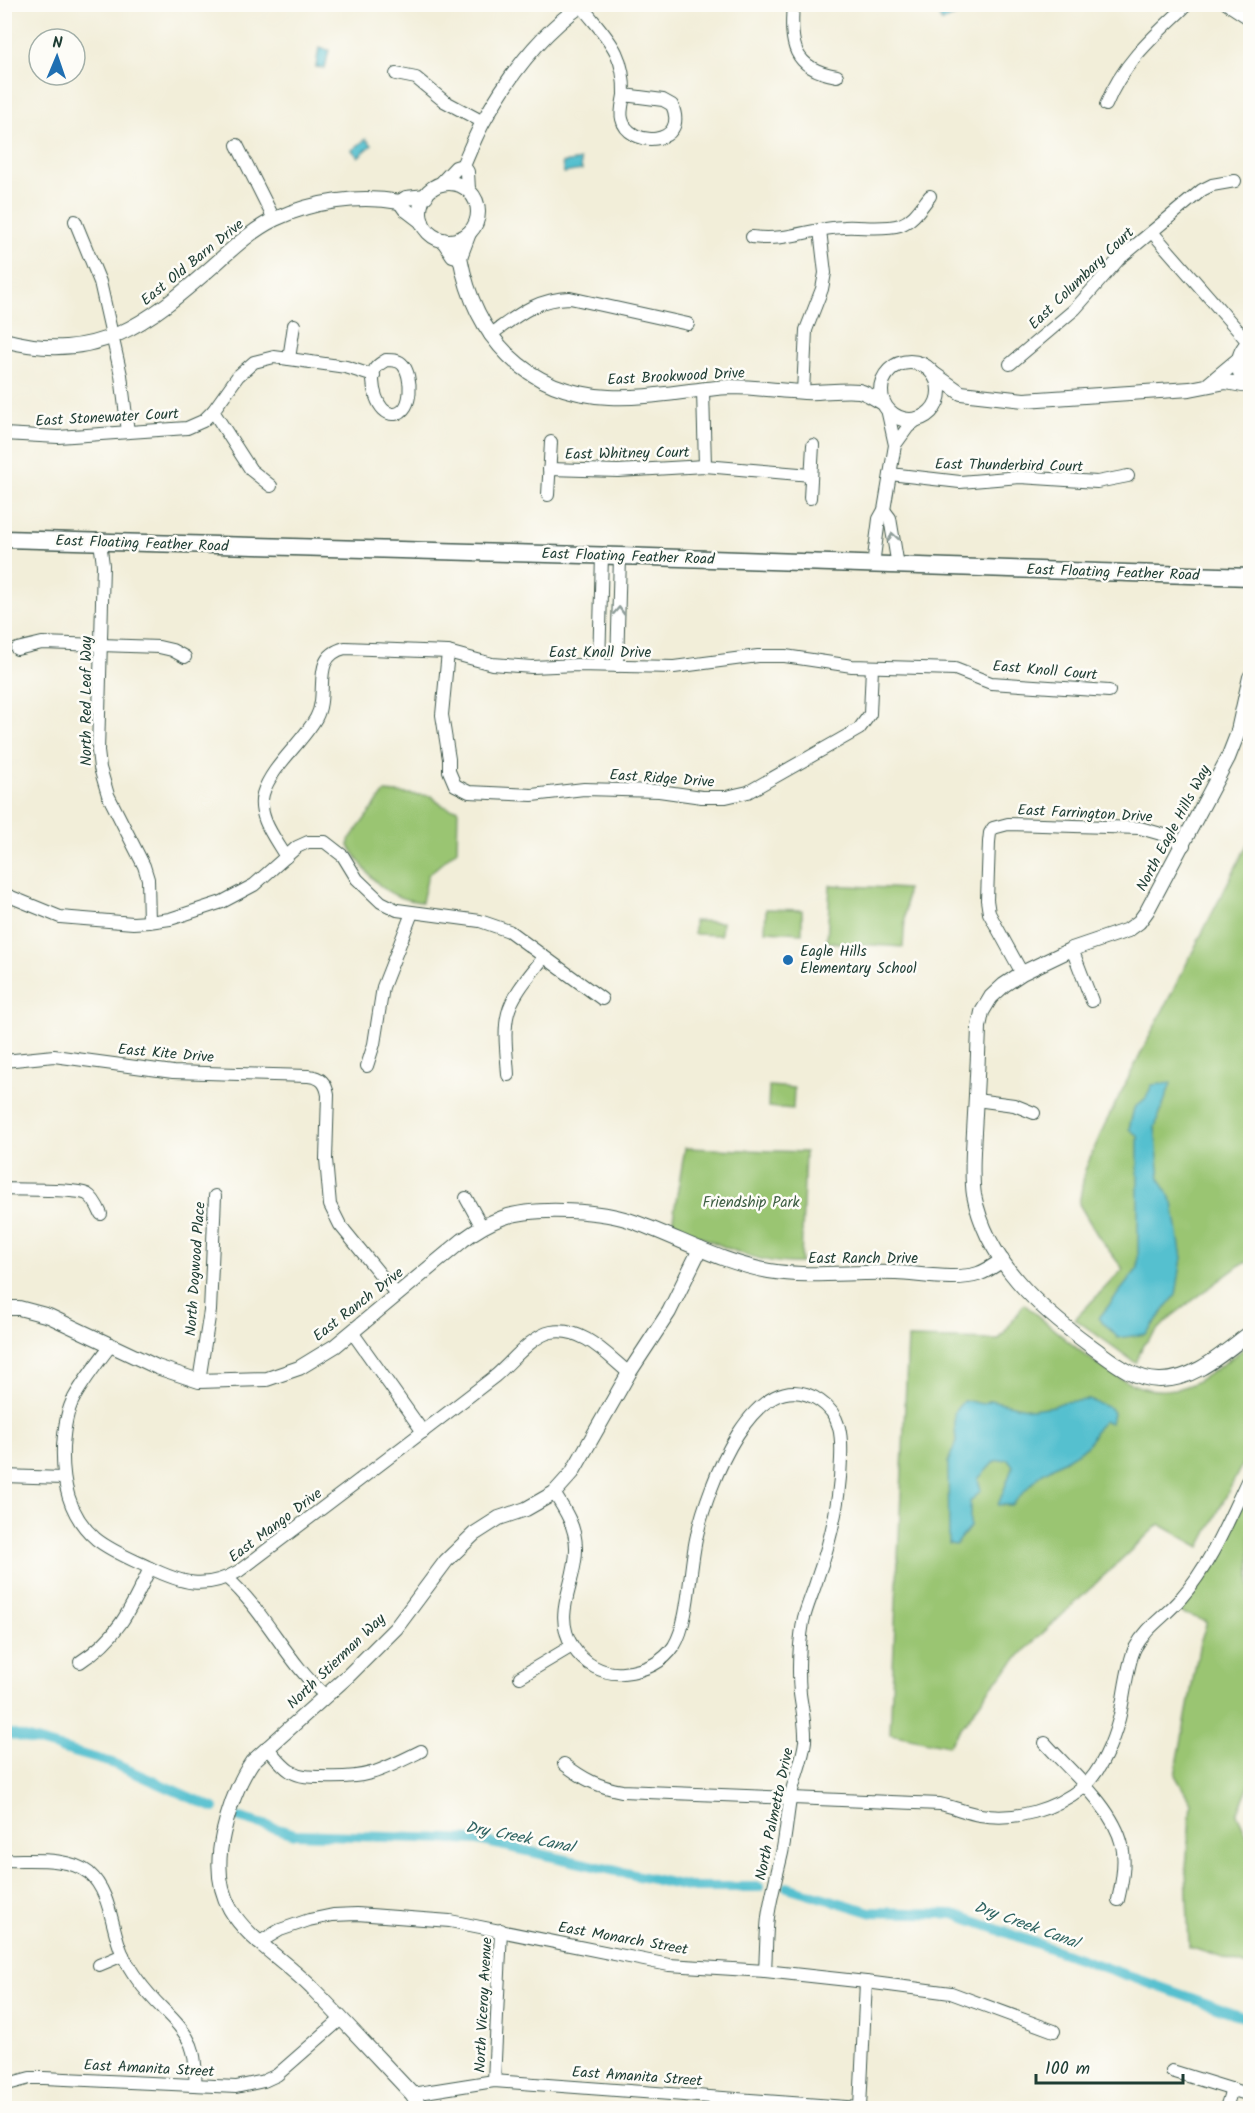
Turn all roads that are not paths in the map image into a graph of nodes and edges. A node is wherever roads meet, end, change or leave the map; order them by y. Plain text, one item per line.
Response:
1 (793, 4) edge
2 (1188, 4) edge
3 (1227, 4) edge
4 (581, 5) edge
5 (1251, 20) edge
6 (396, 74) dead end
7 (837, 76) dead end
8 (624, 95) junction
9 (1106, 105) dead end
10 (483, 122) junction
11 (237, 145) dead end
12 (463, 166) junction
13 (1235, 181) dead end
14 (441, 184) junction
15 (468, 190) junction
16 (426, 196) junction
17 (930, 196) dead end
18 (400, 202) junction
19 (274, 219) junction
20 (75, 221) dead end
21 (423, 222) junction
22 (820, 230) junction
23 (1152, 232) junction
24 (469, 233) junction
25 (752, 237) dead end
26 (443, 240) junction
27 (460, 257) junction
28 (688, 324) dead end
29 (294, 325) dead end
30 (490, 335) junction
31 (112, 337) junction
32 (4, 340) edge
33 (1250, 341) edge
34 (290, 359) junction
35 (1239, 359) junction
36 (1010, 364) dead end
37 (934, 374) junction
38 (374, 376) dead end
39 (884, 378) junction
40 (1207, 385) junction
41 (1249, 387) edge
42 (703, 391) junction
43 (802, 392) junction
44 (859, 392) junction
45 (961, 393) junction
46 (885, 406) junction
47 (933, 409) junction
48 (213, 411) junction
49 (918, 419) junction
50 (129, 432) junction
51 (4, 434) edge
52 (551, 442) dead end
53 (813, 445) dead end
54 (894, 445) junction
55 (705, 466) junction
56 (549, 469) junction
57 (890, 474) junction
58 (812, 475) junction
59 (1128, 476) dead end
60 (271, 486) dead end
61 (548, 495) dead end
62 (810, 498) dead end
63 (884, 510) junction
64 (4, 539) edge
65 (100, 542) junction
66 (602, 555) junction
67 (620, 556) junction
68 (873, 565) junction
69 (898, 566) junction
70 (1251, 577) edge
71 (100, 645) junction
72 (17, 649) dead end
73 (448, 652) junction
74 (184, 657) dead end
75 (599, 665) junction
76 (617, 666) junction
77 (872, 667) junction
78 (1251, 676) edge
79 (1109, 691) dead end
80 (1184, 844) junction
81 (286, 857) junction
82 (4, 894) edge
83 (412, 913) junction
84 (149, 922) junction
85 (1072, 949) junction
86 (544, 957) junction
87 (1022, 973) junction
88 (602, 999) dead end
89 (1092, 1001) dead end
90 (4, 1061) edge
91 (368, 1066) dead end
92 (508, 1075) dead end
93 (976, 1100) junction
94 (1034, 1113) dead end
95 (4, 1190) edge
96 (215, 1196) dead end
97 (466, 1198) dead end
98 (101, 1214) dead end
99 (482, 1227) junction
100 (700, 1249) junction
101 (1002, 1260) junction
102 (397, 1295) junction
103 (4, 1308) edge
104 (352, 1332) junction
105 (1251, 1333) edge
106 (111, 1345) junction
107 (629, 1373) junction
108 (199, 1381) junction
109 (423, 1432) junction
110 (1251, 1474) edge
111 (4, 1476) edge
112 (63, 1478) junction
113 (554, 1493) junction
114 (150, 1568) junction
115 (227, 1578) junction
116 (572, 1646) junction
117 (80, 1662) dead end
118 (520, 1677) dead end
119 (326, 1696) junction
120 (1044, 1743) dead end
121 (267, 1747) junction
122 (421, 1751) dead end
123 (564, 1764) dead end
124 (1084, 1786) junction
125 (790, 1797) junction
126 (4, 1860) edge
127 (1118, 1900) dead end
128 (501, 1930) junction
129 (258, 1943) junction
130 (123, 1955) junction
131 (99, 1965) dead end
132 (765, 1971) junction
133 (866, 1982) junction
134 (341, 2019) junction
135 (1054, 2031) dead end
136 (1172, 2071) dead end
137 (495, 2081) junction
138 (4, 2085) edge
139 (195, 2085) junction
140 (1232, 2090) junction
141 (412, 2094) junction
142 (1251, 2095) edge
143 (860, 2108) edge
144 (421, 2109) edge
145 (1226, 2109) edge

1 - 7 street
2 - 9 street
3 - 5 street
4 - 8 street
4 - 10 street
6 - 10 street
8 - 8 street
10 - 12 street
11 - 19 street
12 - 14 street
12 - 15 street
13 - 23 street, East Columbary Court
14 - 15 street
14 - 16 street
15 - 24 street
16 - 18 street, East Old Barn Drive
16 - 21 street
17 - 22 street
18 - 19 street, East Old Barn Drive
18 - 21 street
19 - 31 street, East Old Barn Drive
20 - 31 street
21 - 26 street
22 - 25 street
22 - 43 street
23 - 33 street
23 - 36 street, East Columbary Court
24 - 26 street
24 - 27 street
26 - 27 street
27 - 30 street, East Brookwood Drive
28 - 30 street
29 - 34 street
30 - 42 street, East Brookwood Drive
31 - 32 street, East Old Barn Drive
31 - 50 street
33 - 35 street
34 - 38 street, East Stonewater Court
34 - 48 street, East Stonewater Court
35 - 40 street
35 - 41 street
37 - 39 street
37 - 45 street
37 - 47 street
39 - 44 street, East Brookwood Drive
39 - 46 street
40 - 41 street
40 - 45 street
42 - 43 street, East Brookwood Drive
42 - 55 street, East Whitney Court
43 - 44 street, East Brookwood Drive
44 - 46 street, East Brookwood Drive
45 - 47 street
46 - 49 street
46 - 54 street
47 - 49 street
48 - 50 street, East Stonewater Court
48 - 60 street
49 - 54 street
50 - 51 street, East Stonewater Court
52 - 56 street, East Whitney Court
53 - 58 street
54 - 57 street
55 - 56 street, East Whitney Court
55 - 58 street, East Whitney Court
56 - 61 street, East Whitney Court
57 - 59 street, East Thunderbird Court
57 - 63 street
58 - 62 street
63 - 68 street
69 -> 63 street
64 - 65 main road, East Floating Feather Road
65 - 66 main road, East Floating Feather Road
65 - 71 street, North Red Leaf Way
66 - 67 main road, East Floating Feather Road
66 - 75 street
67 - 68 main road, East Floating Feather Road
76 -> 67 street
68 - 69 main road, East Floating Feather Road
69 - 70 main road, East Floating Feather Road
71 - 72 street
71 - 74 street
71 - 84 street, North Red Leaf Way
73 - 75 street, East Knoll Drive
73 - 77 street, East Ridge Drive
73 - 81 street, East Knoll Drive
75 - 76 street, East Knoll Drive
76 - 77 street, East Knoll Drive
77 - 79 street, East Knoll Court
78 - 80 street, North Eagle Hills Way
80 - 85 street, North Eagle Hills Way
80 - 87 street, East Farrington Drive
81 - 83 street
81 - 84 street
82 - 84 street
83 - 86 street
83 - 91 street
85 - 87 street, North Eagle Hills Way
85 - 89 street
86 - 88 street
86 - 92 street
87 - 93 street, North Eagle Hills Way
90 - 102 street, East Kite Drive
93 - 94 street
93 - 101 street, North Eagle Hills Way
95 - 98 street
96 - 108 street, North Dogwood Place
97 - 99 street
99 - 100 street, East Ranch Drive
99 - 102 street, East Ranch Drive
100 - 101 street, East Ranch Drive
100 - 107 street, North Stierman Way
101 - 105 street, North Eagle Hills Way
102 - 104 street, East Ranch Drive
103 - 106 street, East Ranch Drive
104 - 108 street, East Ranch Drive
104 - 109 street
106 - 108 street, East Ranch Drive
106 - 112 street, East Mango Drive
107 - 109 street, East Mango Drive
107 - 113 street, North Stierman Way
109 - 115 street, East Mango Drive
110 - 124 street
111 - 112 street
112 - 114 street, East Mango Drive
113 - 116 street
113 - 119 street, North Stierman Way
114 - 115 street, East Mango Drive
114 - 117 street
115 - 119 street
116 - 118 street
116 - 125 street, North Palmetto Drive
119 - 121 street, North Stierman Way
120 - 124 street
121 - 122 street
121 - 129 street, North Stierman Way
123 - 125 street
124 - 125 street
124 - 127 street
125 - 132 street, North Palmetto Drive
126 - 130 street
128 - 129 street, East Monarch Street
128 - 132 street, East Monarch Street
128 - 137 street, North Viceroy Avenue
129 - 134 street, North Stierman Way
130 - 131 street
130 - 139 street
132 - 133 street, East Monarch Street
133 - 135 street, East Monarch Street
133 - 143 street
134 - 139 street, East Amanita Street
134 - 141 street, North Stierman Way
136 - 140 street
137 - 141 street, East Amanita Street
137 - 143 street, East Amanita Street
138 - 139 street, East Amanita Street
140 - 142 street
140 - 145 street
141 - 144 street, North Stierman Way

